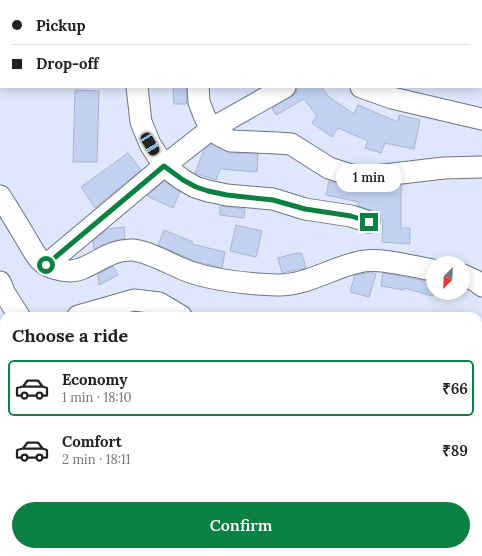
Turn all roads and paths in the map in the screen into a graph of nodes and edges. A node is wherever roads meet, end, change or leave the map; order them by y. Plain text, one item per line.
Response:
1 (137, 88) edge
2 (198, 88) edge
3 (283, 88) edge
4 (364, 88) edge
5 (482, 119) edge
6 (211, 128) junction
7 (164, 166) junction
8 (482, 167) edge
9 (0, 196) edge
10 (369, 222) dead end
11 (46, 265) junction
12 (426, 269) edge
13 (470, 278) edge
14 (0, 282) edge
15 (482, 286) edge
16 (16, 312) edge
17 (92, 312) edge
18 (174, 312) edge

1 - 7 street
2 - 6 street
3 - 6 street
4 - 5 street
6 - 7 street
6 - 8 street
7 - 10 street
7 - 11 street
9 - 11 street
11 - 12 street
13 - 15 street
14 - 16 street
17 - 18 street

